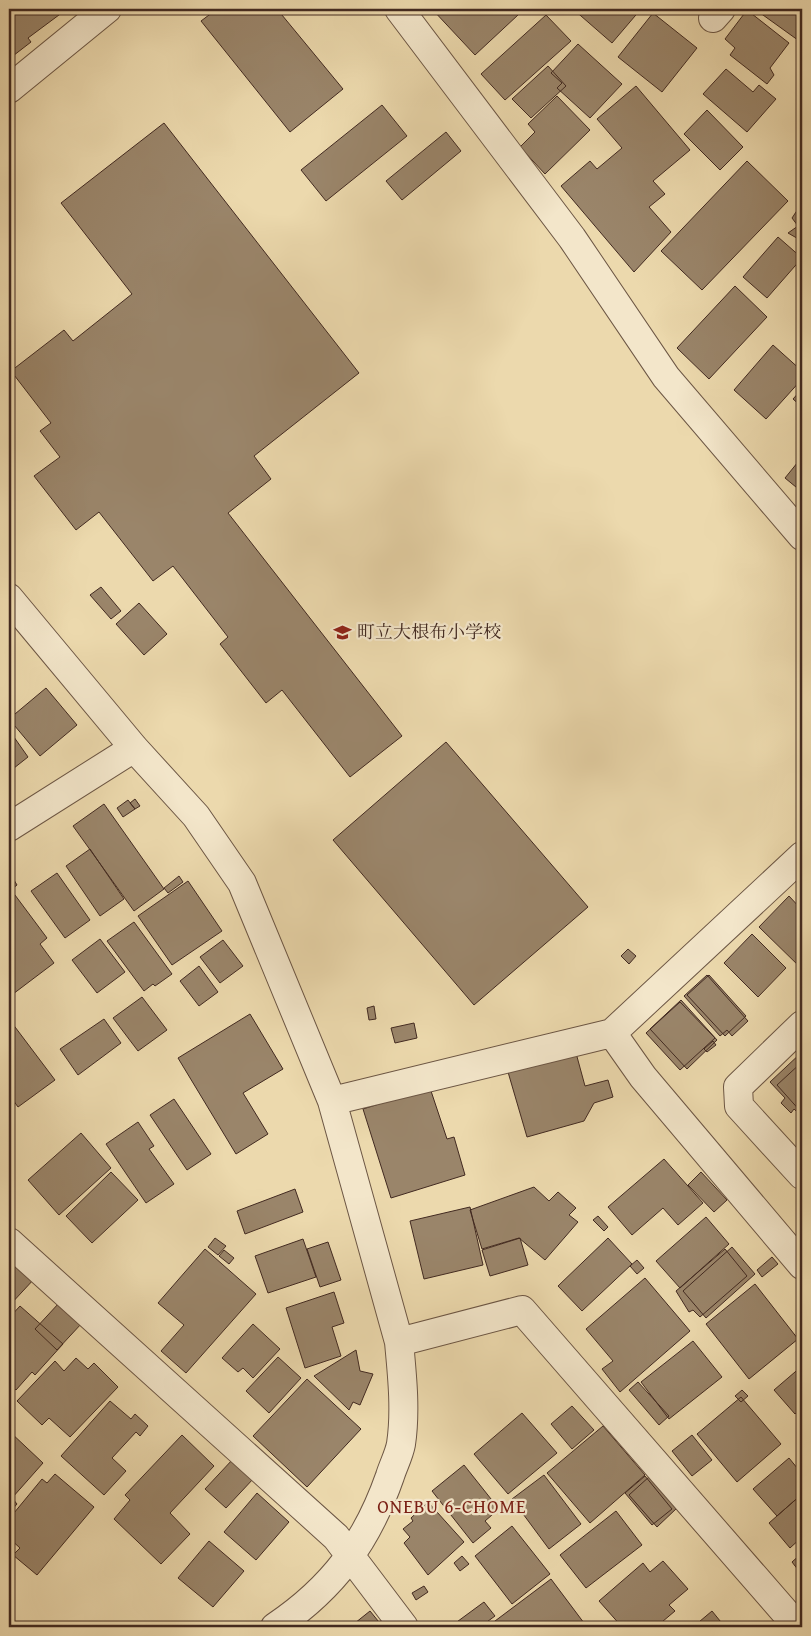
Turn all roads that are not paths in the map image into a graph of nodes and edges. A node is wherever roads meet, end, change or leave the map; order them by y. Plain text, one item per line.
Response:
1 (107, 9) edge
2 (399, 9) edge
3 (9, 89) edge
4 (802, 536) edge
5 (9, 598) edge
6 (134, 748) junction
7 (9, 827) edge
8 (798, 869) edge
9 (802, 1025) edge
10 (612, 1033) junction
11 (332, 1101) junction
12 (802, 1175) edge
13 (9, 1242) edge
14 (802, 1265) edge
15 (399, 1342) junction
16 (352, 1556) junction
17 (275, 1627) edge
18 (404, 1627) edge
19 (798, 1627) edge

1 - 3 street
2 - 4 street
5 - 6 street
6 - 7 street
6 - 11 street
8 - 10 street
9 - 12 street
10 - 11 street
10 - 14 street
11 - 15 street
13 - 16 street
15 - 16 street
15 - 19 street
16 - 17 street
16 - 18 street

